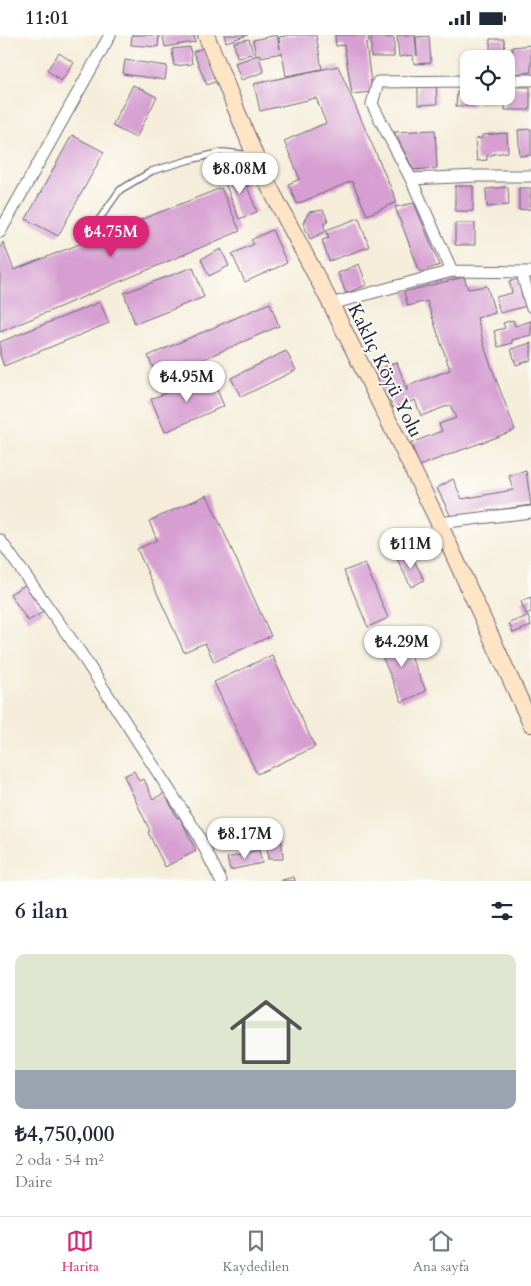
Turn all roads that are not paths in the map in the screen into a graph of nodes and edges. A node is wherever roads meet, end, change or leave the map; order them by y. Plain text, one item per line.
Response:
1 (110, 35) edge
2 (206, 35) edge
3 (515, 80) edge
4 (460, 81) edge
5 (531, 81) edge
6 (255, 155) junction
7 (531, 176) edge
8 (411, 179) junction
9 (98, 221) dead end
10 (0, 232) edge
11 (452, 271) junction
12 (527, 272) edge
13 (331, 304) junction
14 (531, 306) edge
15 (531, 512) edge
16 (439, 523) junction
17 (0, 540) edge
18 (531, 724) edge
19 (221, 881) edge

1 - 10 street
2 - 6 street, Kaklıç Köyü Yolu
3 - 5 street
4 - 8 street
6 - 9 lane
6 - 13 street, Kaklıç Köyü Yolu
7 - 8 street
8 - 11 street
11 - 12 street
11 - 13 street
12 - 14 street
13 - 16 street, Kaklıç Köyü Yolu
15 - 16 street
16 - 18 street, Kaklıç Köyü Yolu
17 - 19 street

